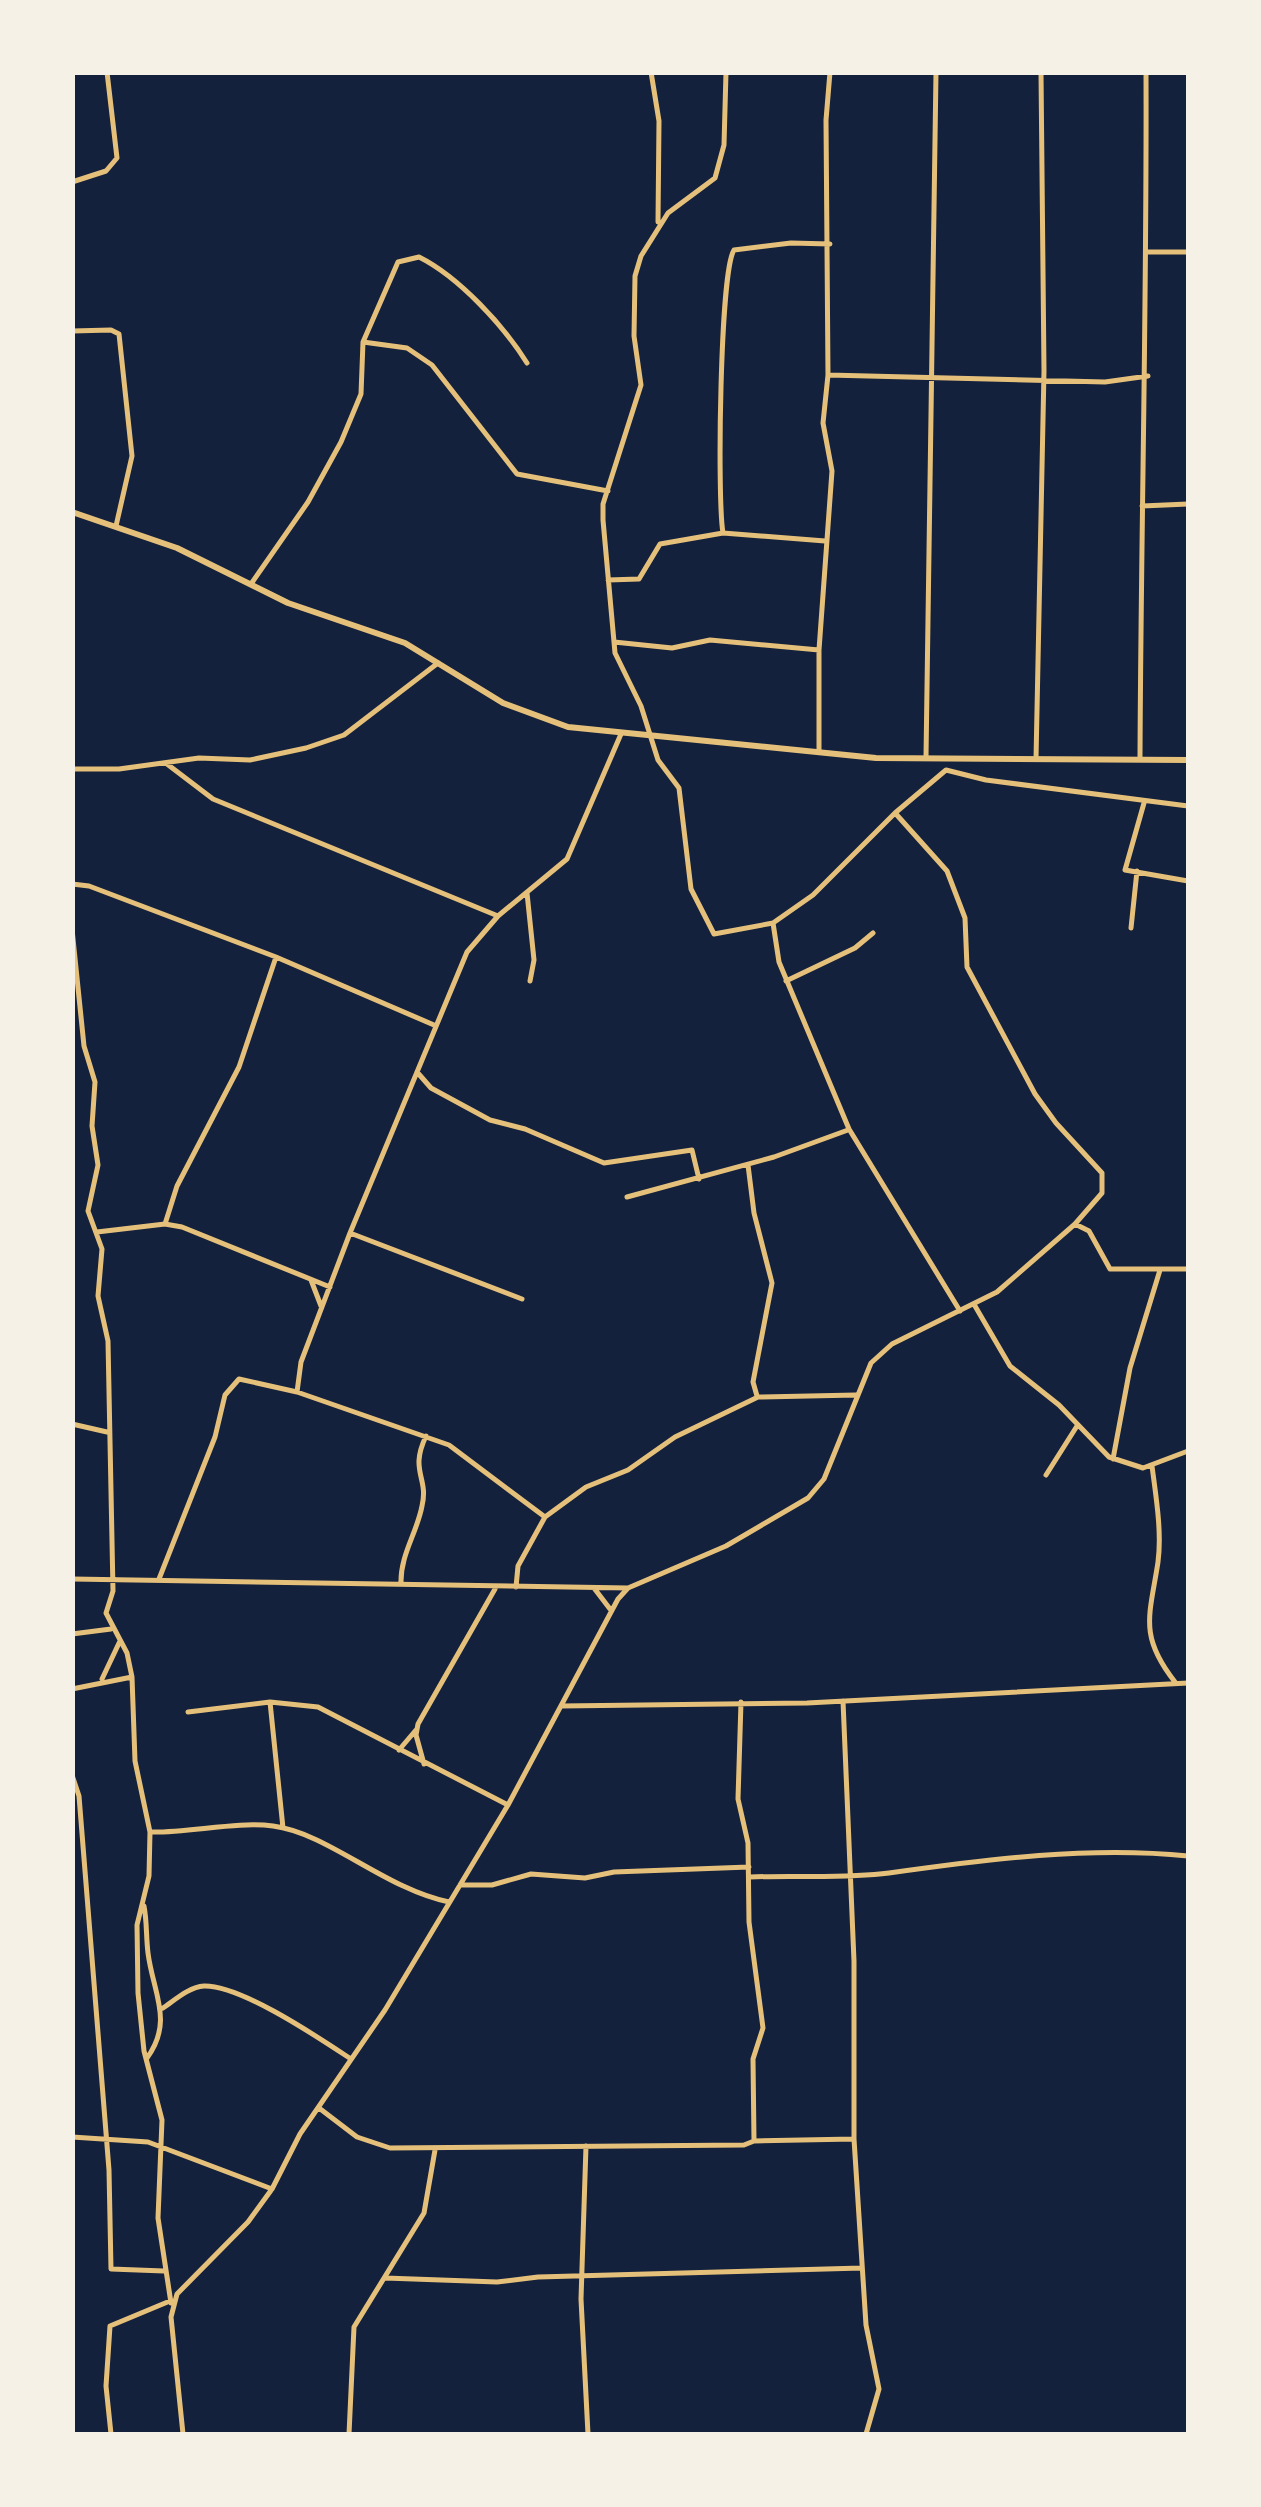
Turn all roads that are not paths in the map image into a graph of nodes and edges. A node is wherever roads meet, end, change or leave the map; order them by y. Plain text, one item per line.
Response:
1 (106, 72) edge
2 (651, 72) edge
3 (726, 72) edge
4 (830, 72) edge
5 (936, 72) edge
6 (1041, 72) edge
7 (1146, 72) edge
8 (72, 182) edge
9 (658, 225) junction
10 (830, 244) junction
11 (1145, 252) junction
12 (1188, 252) edge
13 (72, 332) edge
14 (363, 342) junction
15 (527, 363) dead end
16 (828, 375) junction
17 (1148, 376) junction
18 (929, 377) junction
19 (1044, 380) junction
20 (608, 492) junction
21 (1188, 504) edge
22 (1141, 506) junction
23 (72, 512) edge
24 (116, 526) junction
25 (723, 533) junction
26 (825, 541) junction
27 (608, 580) junction
28 (250, 584) junction
29 (613, 642) junction
30 (819, 650) junction
31 (440, 661) junction
32 (620, 734) junction
33 (650, 736) junction
34 (819, 750) junction
35 (926, 758) junction
36 (1140, 758) junction
37 (1188, 760) edge
38 (1036, 762) junction
39 (167, 764) junction
40 (72, 769) edge
41 (1144, 802) junction
42 (1188, 806) edge
43 (895, 813) junction
44 (1136, 870) junction
45 (1188, 881) edge
46 (72, 884) edge
47 (527, 894) junction
48 (498, 916) junction
49 (773, 923) junction
50 (1130, 928) dead end
51 (72, 929) edge
52 (873, 933) dead end
53 (276, 957) junction
54 (786, 981) junction
55 (530, 982) dead end
56 (434, 1025) junction
57 (417, 1072) junction
58 (849, 1129) junction
59 (748, 1165) junction
60 (699, 1179) junction
61 (627, 1197) dead end
62 (165, 1224) junction
63 (1075, 1224) junction
64 (97, 1232) junction
65 (350, 1233) junction
66 (1188, 1269) edge
67 (1160, 1270) junction
68 (310, 1280) junction
69 (330, 1287) junction
70 (522, 1299) dead end
71 (975, 1306) junction
72 (322, 1309) junction
73 (960, 1312) junction
74 (297, 1392) junction
75 (856, 1395) junction
76 (758, 1397) junction
77 (72, 1424) edge
78 (1077, 1426) junction
79 (107, 1432) junction
80 (426, 1436) junction
81 (1188, 1451) edge
82 (1113, 1459) junction
83 (1152, 1466) junction
84 (1046, 1475) dead end
85 (545, 1517) junction
86 (72, 1578) edge
87 (159, 1579) junction
88 (112, 1582) junction
89 (400, 1584) junction
90 (516, 1587) junction
91 (594, 1588) junction
92 (628, 1588) junction
93 (495, 1589) junction
94 (610, 1610) junction
95 (111, 1629) junction
96 (72, 1634) edge
97 (120, 1641) junction
98 (132, 1677) junction
99 (102, 1680) junction
100 (1175, 1682) junction
101 (1188, 1683) edge
102 (72, 1689) edge
103 (843, 1701) junction
104 (270, 1702) junction
105 (741, 1702) junction
106 (560, 1706) junction
107 (188, 1712) dead end
108 (416, 1730) junction
109 (399, 1750) junction
110 (424, 1764) junction
111 (72, 1775) edge
112 (508, 1806) junction
113 (284, 1828) junction
114 (150, 1832) junction
115 (1188, 1856) edge
116 (749, 1866) junction
117 (848, 1874) junction
118 (750, 1877) junction
119 (460, 1885) junction
120 (449, 1902) junction
121 (142, 1903) junction
122 (163, 2008) junction
123 (351, 2059) junction
124 (146, 2060) junction
125 (318, 2107) junction
126 (72, 2138) edge
127 (106, 2139) junction
128 (854, 2139) junction
129 (754, 2141) junction
130 (586, 2146) junction
131 (435, 2150) junction
132 (163, 2151) junction
133 (272, 2189) junction
134 (862, 2268) junction
135 (164, 2271) junction
136 (582, 2276) junction
137 (385, 2278) junction
138 (171, 2303) junction
139 (111, 2434) edge
140 (183, 2434) edge
141 (349, 2434) edge
142 (588, 2434) edge
143 (866, 2434) edge

1 - 8 street
2 - 9 street
3 - 9 street
4 - 10 street
5 - 18 street
6 - 19 street
7 - 11 street
9 - 20 street
10 - 16 street
10 - 25 street
11 - 12 street
11 - 17 street
13 - 24 street
14 - 15 street
14 - 20 street
14 - 28 street
16 - 18 street
16 - 26 street
17 - 19 street
17 - 22 street
18 - 19 street
18 - 35 street
19 - 38 street
20 - 27 street
21 - 22 street
22 - 36 street
23 - 24 street
24 - 28 street
25 - 26 street
25 - 27 street
26 - 30 street
27 - 29 street
28 - 31 street
29 - 30 street
29 - 33 street
30 - 34 street
31 - 32 street
31 - 39 street
32 - 33 street
32 - 47 street
33 - 34 street
33 - 49 street
34 - 35 street
35 - 38 street
36 - 37 street
36 - 38 street
39 - 40 street
39 - 48 street
41 - 42 street
41 - 43 street
41 - 44 street
43 - 49 street
43 - 63 street
44 - 45 street
44 - 50 street
46 - 53 street
47 - 48 street
47 - 55 street
48 - 56 street
49 - 54 street
51 - 64 street
52 - 54 street
53 - 56 street
53 - 62 street
54 - 58 street
56 - 57 street
57 - 60 street
57 - 65 street
58 - 59 street
58 - 73 street
59 - 60 street
59 - 76 street
60 - 61 street
62 - 64 street
62 - 68 street
63 - 67 street
63 - 71 street
64 - 79 street
65 - 69 street
65 - 70 street
66 - 67 street
67 - 82 street
68 - 69 street
68 - 72 street
69 - 72 street
71 - 73 street
71 - 78 street
72 - 74 street
73 - 75 street
74 - 80 street
74 - 87 street
75 - 76 street
75 - 92 street
76 - 85 street
77 - 79 street
78 - 82 street
78 - 84 street
79 - 88 street
80 - 85 street
80 - 89 street
81 - 83 street
82 - 83 street
83 - 100 street
85 - 90 street
86 - 88 street
87 - 88 street
87 - 89 street
88 - 95 street
89 - 93 street
90 - 91 street
90 - 93 street
91 - 92 street
91 - 94 street
92 - 94 street
93 - 108 street
94 - 106 street
95 - 96 street
95 - 97 street
97 - 98 street
97 - 99 street
98 - 99 street
98 - 114 street
99 - 102 street
100 - 101 street
100 - 103 street
103 - 105 street
103 - 117 street
104 - 107 street
104 - 109 street
104 - 113 street
105 - 106 street
105 - 116 street
106 - 112 street
108 - 109 street
108 - 110 street
109 - 110 street
110 - 112 street
111 - 127 street
112 - 119 street
113 - 114 street
113 - 120 street
114 - 121 street
115 - 117 street
116 - 118 street
116 - 119 street
117 - 118 street
117 - 128 street
118 - 129 street
119 - 120 street
120 - 123 street
121 - 122 street
121 - 124 street
122 - 123 street
122 - 124 street
123 - 125 street
124 - 132 street
125 - 131 street
125 - 133 street
126 - 127 street
127 - 132 street
127 - 135 street
128 - 129 street
128 - 134 street
129 - 130 street
130 - 131 street
130 - 136 street
131 - 137 street
132 - 133 street
132 - 135 street
133 - 138 street
134 - 136 street
134 - 143 street
135 - 138 street
136 - 137 street
136 - 142 street
137 - 141 street
138 - 139 street
138 - 140 street

